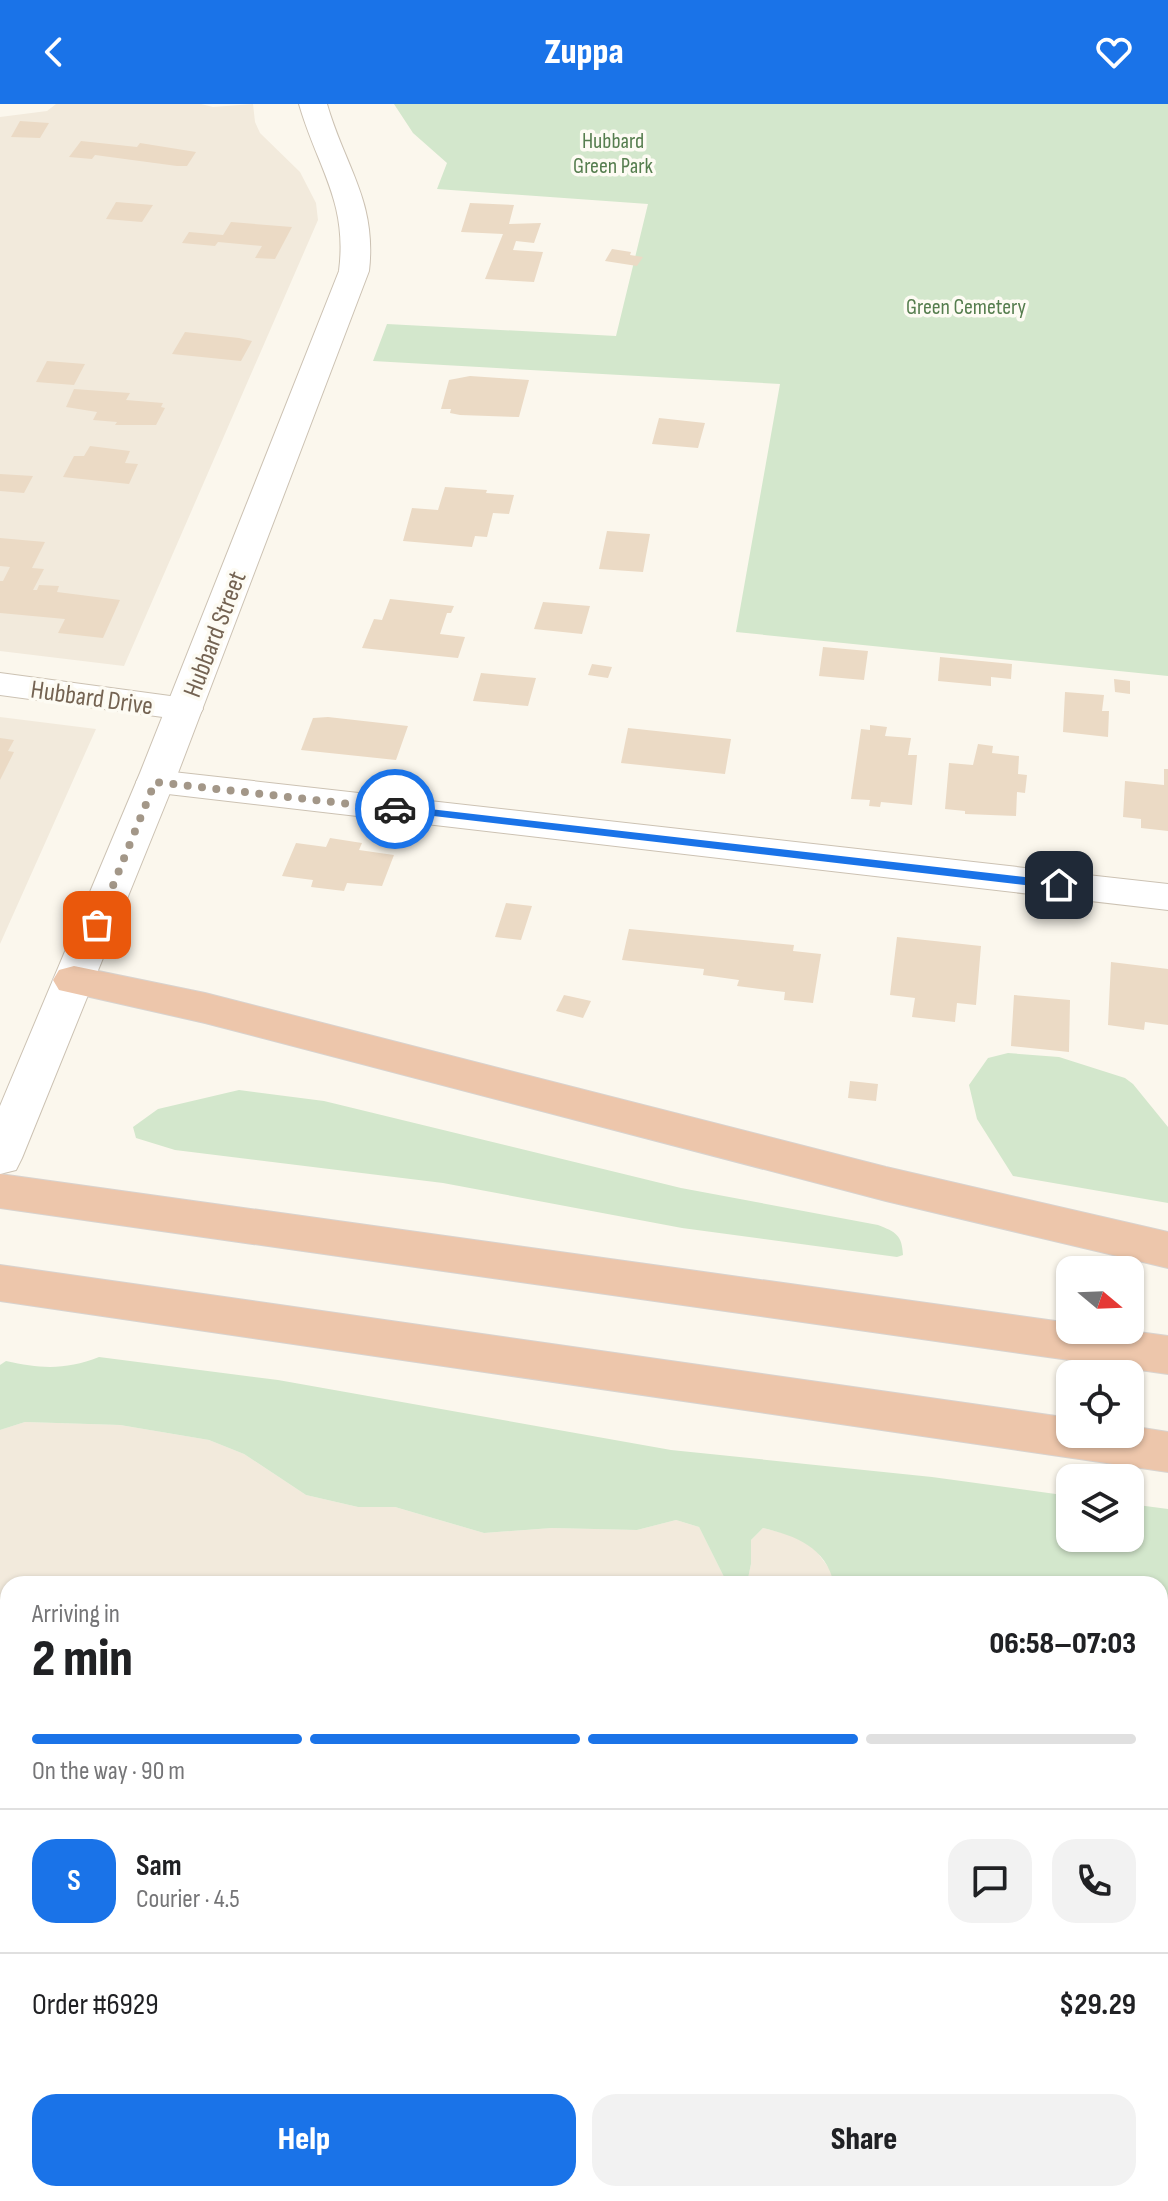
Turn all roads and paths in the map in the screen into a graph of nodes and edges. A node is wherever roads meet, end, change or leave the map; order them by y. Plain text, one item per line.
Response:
1 (313, 104) edge
2 (0, 684) edge
3 (185, 709) junction
4 (155, 782) junction
5 (1168, 897) edge
6 (74, 980) junction
7 (0, 1158) edge
8 (0, 1191) edge
9 (1168, 1250) edge
10 (0, 1283) edge
11 (1168, 1355) edge
12 (1168, 1452) edge

1 - 3 street, Hubbard Street
2 - 3 street, Hubbard Drive
3 - 4 street, Hubbard Street
4 - 5 street
4 - 6 street, Hubbard Street
6 - 7 street, Hubbard Street
6 - 9 highway
8 - 11 highway
10 - 12 highway

